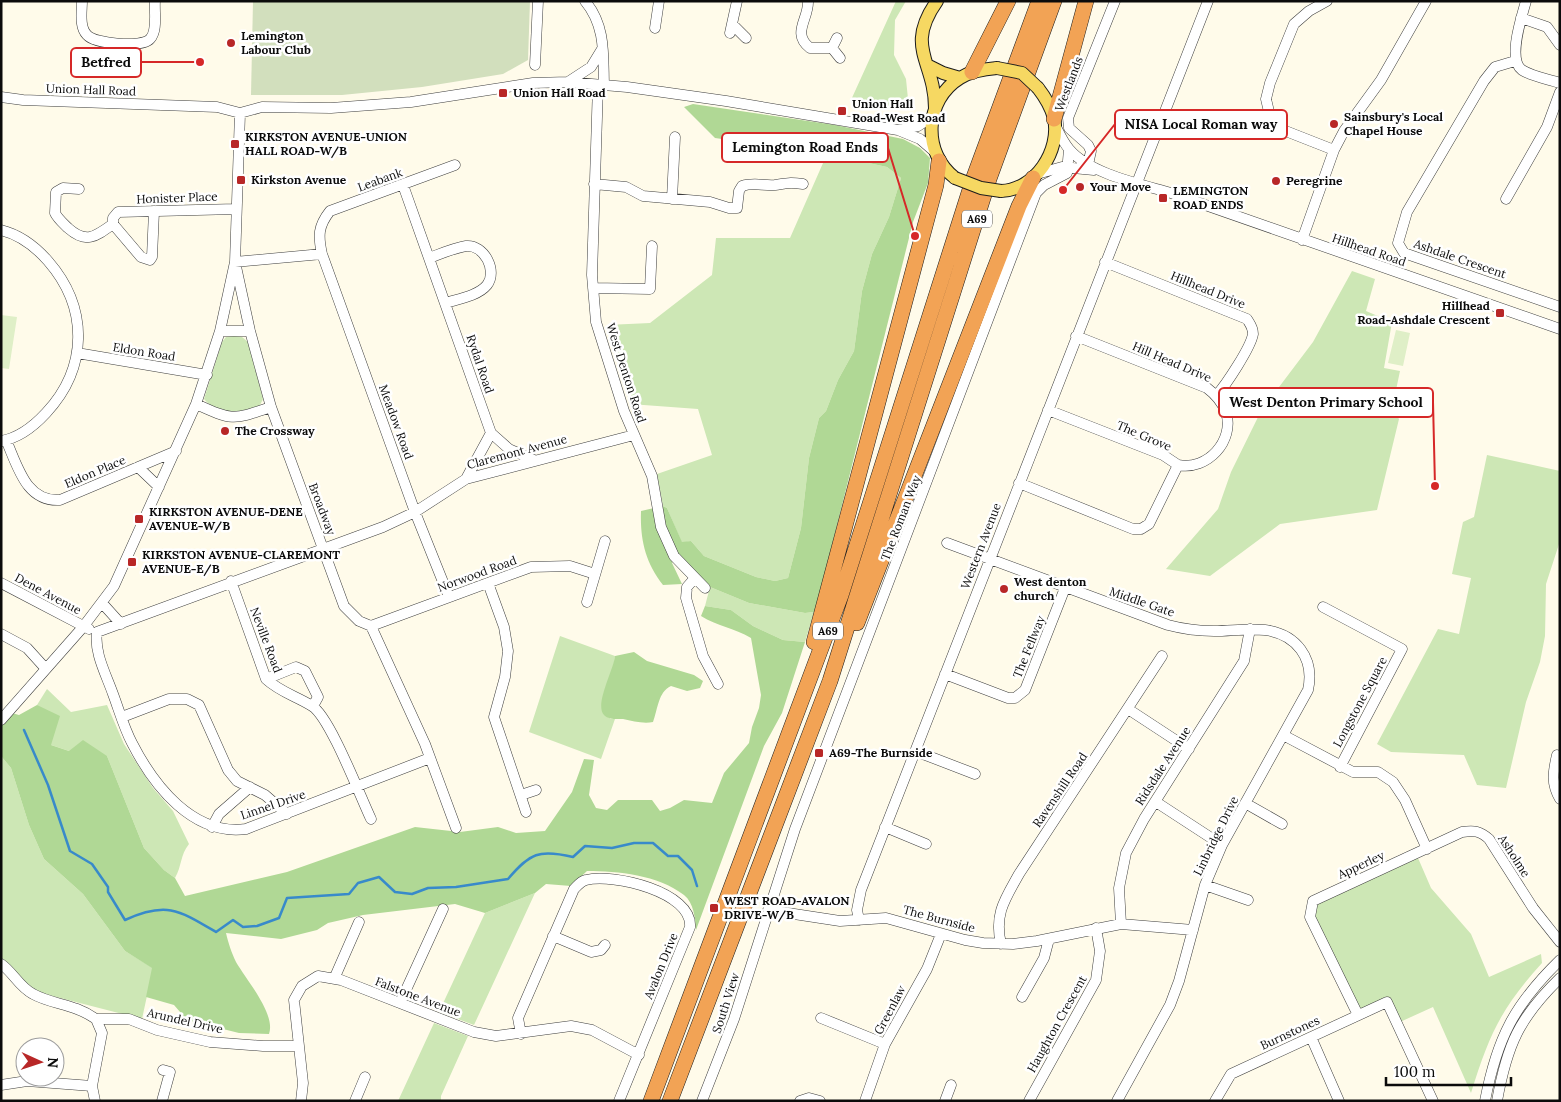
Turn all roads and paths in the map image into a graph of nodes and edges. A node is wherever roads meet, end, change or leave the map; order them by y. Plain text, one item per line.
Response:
1 (82, 1) edge
2 (538, 1) edge
3 (586, 1) edge
4 (660, 1) edge
5 (737, 1) edge
6 (808, 1) edge
7 (937, 1) edge
8 (1008, 1) edge
9 (1039, 1) edge
10 (1054, 1) edge
11 (1086, 1) edge
12 (1115, 1) edge
13 (1208, 1) edge
14 (1327, 1) edge
15 (1426, 1) edge
16 (1526, 1) edge
17 (155, 4) edge
18 (1307, 6) edge
19 (144, 7) dead end
20 (1521, 18) junction
21 (654, 28) dead end
22 (746, 38) dead end
23 (837, 38) dead end
24 (1560, 45) edge
25 (603, 46) junction
26 (832, 48) junction
27 (840, 58) dead end
28 (1515, 61) junction
29 (535, 65) dead end
30 (927, 65) junction
31 (966, 75) junction
32 (568, 82) junction
33 (1560, 83) edge
34 (601, 85) junction
35 (1560, 92) edge
36 (1, 97) edge
37 (934, 112) junction
38 (240, 113) junction
39 (1054, 121) junction
40 (898, 130) junction
41 (675, 137) dead end
42 (1069, 149) junction
43 (1334, 150) junction
44 (937, 156) junction
45 (455, 166) dead end
46 (1088, 167) junction
47 (1069, 168) junction
48 (1034, 176) junction
49 (1136, 183) junction
50 (594, 184) junction
51 (803, 184) dead end
52 (403, 185) junction
53 (79, 189) dead end
54 (1506, 198) dead end
55 (672, 199) junction
56 (236, 209) junction
57 (154, 211) junction
58 (113, 224) junction
59 (1, 230) edge
60 (1303, 238) junction
61 (652, 246) dead end
62 (322, 254) junction
63 (429, 258) junction
64 (235, 262) junction
65 (1105, 262) junction
66 (593, 288) junction
67 (445, 303) junction
68 (1560, 307) edge
69 (1560, 323) edge
70 (1560, 330) edge
71 (220, 331) junction
72 (250, 331) junction
73 (1076, 336) junction
74 (77, 354) junction
75 (207, 375) junction
76 (1216, 396) junction
77 (196, 404) junction
78 (271, 407) junction
79 (1048, 410) junction
80 (491, 433) junction
81 (634, 435) junction
82 (4, 441) edge
83 (176, 450) junction
84 (534, 460) junction
85 (1178, 464) junction
86 (138, 467) junction
87 (466, 479) junction
88 (1019, 483) junction
89 (159, 487) junction
90 (415, 512) junction
91 (605, 541) dead end
92 (947, 543) dead end
93 (323, 548) junction
94 (990, 559) junction
95 (595, 574) junction
96 (694, 579) junction
97 (231, 581) junction
98 (1, 583) edge
99 (488, 583) junction
100 (705, 588) dead end
101 (1065, 588) junction
102 (449, 597) junction
103 (587, 602) dead end
104 (102, 604) junction
105 (1322, 607) dead end
106 (121, 624) junction
107 (371, 626) junction
108 (83, 627) junction
109 (1244, 630) junction
110 (97, 632) junction
111 (1, 634) edge
112 (1162, 656) dead end
113 (46, 669) junction
114 (945, 674) junction
115 (266, 679) junction
116 (830, 681) junction
117 (718, 684) dead end
118 (313, 706) junction
119 (1128, 709) junction
120 (122, 717) junction
121 (1, 720) edge
122 (1284, 736) junction
123 (1189, 749) junction
124 (915, 751) junction
125 (1558, 755) dead end
126 (430, 758) junction
127 (1340, 767) junction
128 (975, 774) dead end
129 (356, 786) junction
130 (250, 787) junction
131 (536, 790) dead end
132 (521, 795) junction
133 (1560, 799) edge
134 (1156, 802) junction
135 (1245, 803) junction
136 (526, 812) dead end
137 (287, 814) junction
138 (371, 819) dead end
139 (757, 824) junction
140 (1282, 824) dead end
141 (212, 827) junction
142 (885, 827) junction
143 (456, 828) dead end
144 (926, 844) dead end
145 (1222, 845) junction
146 (1427, 849) junction
147 (1205, 885) junction
148 (1248, 900) dead end
149 (443, 909) dead end
150 (768, 910) junction
151 (859, 920) junction
152 (359, 922) dead end
153 (1121, 924) junction
154 (1096, 928) junction
155 (1193, 930) junction
156 (942, 934) junction
157 (553, 936) junction
158 (1049, 938) junction
159 (1560, 942) edge
160 (1001, 944) junction
161 (605, 945) dead end
162 (1560, 960) edge
163 (1, 964) edge
164 (1560, 978) edge
165 (334, 979) junction
166 (1022, 997) dead end
167 (400, 1003) junction
168 (1358, 1015) junction
169 (96, 1018) junction
170 (821, 1018) dead end
171 (521, 1034) junction
172 (1311, 1037) junction
173 (885, 1044) junction
174 (299, 1046) junction
175 (639, 1055) junction
176 (163, 1070) dead end
177 (365, 1077) dead end
178 (1, 1085) edge
179 (951, 1085) dead end
180 (92, 1086) junction
181 (304, 1100) edge
182 (670, 1100) edge
183 (95, 1101) edge
184 (162, 1101) edge
185 (355, 1101) edge
186 (619, 1101) edge
187 (651, 1101) edge
188 (702, 1101) edge
189 (800, 1101) edge
190 (820, 1101) edge
191 (865, 1101) edge
192 (945, 1101) edge
193 (1029, 1101) edge
194 (1117, 1101) edge
195 (1215, 1101) edge
196 (1339, 1101) edge
197 (1433, 1101) edge
198 (1485, 1101) edge
199 (1497, 1101) edge

1 - 17 street
2 - 29 street
3 - 25 street, West Denton Road
4 - 21 street
5 - 22 street
6 - 26 street
7 - 30 main road
8 - 31 highway
9 - 139 highway, A69
10 - 116 highway, A69
11 - 39 highway
12 - 46 street, Westlands
13 - 49 street, Western Avenue
14 - 18 street
15 - 43 street
16 - 20 street
17 - 19 street
18 - 43 street
20 - 24 street
20 - 28 street
23 - 26 street
25 - 32 street
25 - 34 street, West Denton Road
26 - 27 street
28 - 33 street
28 - 68 street, Ashdale Crescent
30 - 31 main road
30 - 37 main road
31 - 37 main road
31 - 39 main road, bridge
32 - 34 street, Union Hall Road
32 - 38 street, Union Hall Road
34 - 40 street, Union Hall Road
34 - 50 street, West Denton Road
35 - 54 street
36 - 38 street, Union Hall Road
37 - 40 street
37 - 44 main road
38 - 56 street
39 - 42 street, Hillhead Road
39 - 48 main road
40 - 44 street
41 - 55 street
42 - 46 street, Hillhead Road
42 - 47 street
43 - 60 street
44 - 48 main road, bridge
44 - 139 highway
45 - 52 street, Leabank
46 - 47 street, Hillhead Road
46 - 49 street, Hillhead Road
47 - 48 street, Hillhead Road
47 - 150 street, The Roman Way
48 - 116 highway
49 - 60 street, Hillhead Road
49 - 65 street, Western Avenue
50 - 55 street
50 - 66 street, West Denton Road
51 - 55 street
52 - 62 street, Leabank
52 - 63 street, Rydal Road
53 - 58 street
56 - 57 street, Honister Place
56 - 64 street
57 - 58 street, Honister Place
57 - 58 street
59 - 74 street
60 - 69 street, Hillhead Road
60 - 70 street, Hillhead Road
61 - 66 street
62 - 64 street
62 - 90 street, Meadow Road
63 - 67 street, Rydal Road
63 - 67 street
64 - 71 street
64 - 72 street, Broadway
65 - 73 street, Western Avenue
65 - 76 street, Hillhead Drive
66 - 81 street, West Denton Road
67 - 80 street, Rydal Road
71 - 72 street
71 - 75 street
72 - 78 street, Broadway
73 - 76 street, Hill Head Drive
73 - 79 street, Western Avenue
74 - 75 street, Eldon Road
74 - 82 street
75 - 77 street
76 - 85 street, Hill Head Drive
77 - 78 street
77 - 83 street
78 - 93 street, Broadway
79 - 85 street, The Grove
79 - 88 street, Western Avenue
80 - 84 street
80 - 87 street
81 - 84 street, Claremont Avenue
81 - 96 street, West Denton Road
82 - 86 street, Eldon Place
83 - 86 street, Eldon Place
83 - 89 street
84 - 87 street, Claremont Avenue
85 - 88 street, The Grove
86 - 89 street, Eldon Place
87 - 90 street, Claremont Avenue
88 - 94 street, Western Avenue
89 - 104 street
90 - 93 street, Claremont Avenue
90 - 102 street, Meadow Road
91 - 95 street
92 - 94 street, Middle Gate
93 - 97 street, Claremont Avenue
93 - 107 street, Broadway
94 - 101 street, Middle Gate
94 - 114 street, Western Avenue
95 - 99 street, Norwood Road
95 - 103 street
96 - 100 street, West Denton Road
96 - 117 street
97 - 106 street, Claremont Avenue
97 - 115 street, Neville Road
98 - 108 street, Dene Avenue
99 - 102 street, Norwood Road
99 - 132 street
101 - 109 street, Middle Gate
101 - 114 street, The Fellway
102 - 107 street, Norwood Road
104 - 106 street
104 - 108 street
105 - 127 street, Longstone Square
106 - 110 street, Claremont Avenue
107 - 126 street
108 - 110 street, Dene Avenue
108 - 113 street
109 - 122 street, Linbridge Drive
109 - 123 street, Ridsdale Avenue
110 - 120 street, Linnel Drive
111 - 113 street
112 - 119 street, Ravenshill Road
113 - 121 street
114 - 124 street, Western Avenue
115 - 118 street, Neville Road
115 - 118 street
116 - 182 highway, A69
118 - 129 street
119 - 123 street
119 - 160 street, Ravenshill Road
120 - 130 street
120 - 141 street, Linnel Drive
122 - 127 street
122 - 135 street, Linbridge Drive
123 - 134 street, Ridsdale Avenue
124 - 128 street
124 - 142 street, Western Avenue
125 - 133 street
126 - 129 street, Linnel Drive
126 - 143 street
127 - 146 street
129 - 137 street, Linnel Drive
129 - 138 street
130 - 137 street
130 - 141 street
131 - 132 street
132 - 136 street
134 - 145 street
134 - 153 street, Ridsdale Avenue
135 - 140 street
135 - 145 street, Linbridge Drive
137 - 141 street, Linnel Drive
139 - 187 highway, A69
142 - 144 street
142 - 151 street, Western Avenue
145 - 147 street, Linbridge Drive
146 - 159 street, Asholme
146 - 168 street, Apperley
147 - 148 street
147 - 155 street, Linbridge Drive
149 - 167 street
150 - 151 street, The Burnside
150 - 188 street, South View
151 - 156 street, The Burnside
152 - 165 street
153 - 154 street, The Burnside
153 - 155 street, The Burnside
154 - 158 street, The Burnside
154 - 193 street, Haughton Crescent
155 - 194 street, Linbridge Drive
156 - 160 street, The Burnside
156 - 173 street, Greenlaw
157 - 161 street
157 - 171 street, Avalon Drive
157 - 175 street, Avalon Drive
158 - 160 street, The Burnside
158 - 166 street
162 - 198 street
163 - 169 street
164 - 199 street
165 - 167 street, Falstone Avenue
165 - 174 street, Falstone Avenue
167 - 171 street, Falstone Avenue
168 - 172 street, Burnstones
168 - 197 street, Burnstones
169 - 174 street, Arundel Drive
169 - 180 street
170 - 173 street
171 - 175 street, Falstone Avenue
172 - 195 street, Burnstones
172 - 196 street
173 - 191 street, Greenlaw
174 - 181 street, Falstone Avenue
175 - 186 street, Avalon Drive
176 - 184 street
177 - 185 street
178 - 180 street
179 - 192 street
180 - 183 street
189 - 190 street

